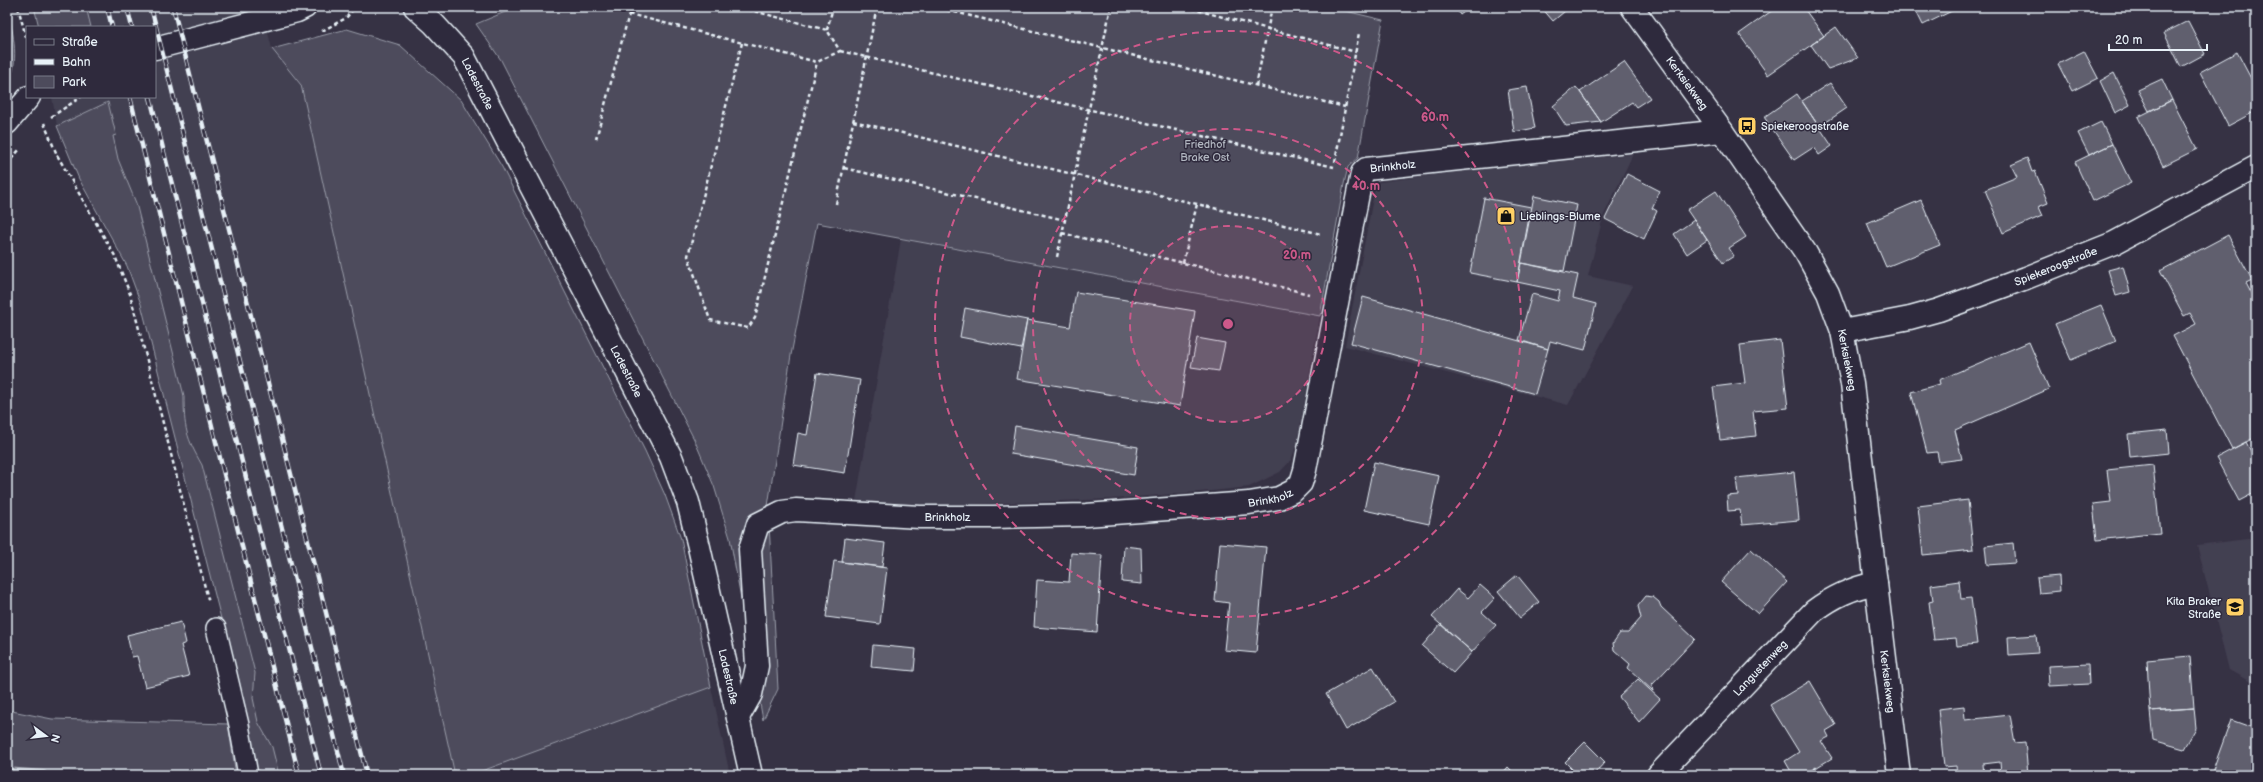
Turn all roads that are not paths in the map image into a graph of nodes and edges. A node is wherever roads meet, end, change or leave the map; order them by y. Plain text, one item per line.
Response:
1 (305, 7) edge
2 (414, 7) edge
3 (1632, 7) edge
4 (156, 48) edge
5 (28, 98) edge
6 (7, 123) edge
7 (1722, 131) junction
8 (2256, 167) edge
9 (1842, 331) junction
10 (1876, 583) junction
11 (216, 628) road end
12 (738, 717) junction
13 (248, 775) edge
14 (751, 775) edge
15 (1658, 775) edge
16 (1899, 775) edge

1 - 4 street
2 - 12 street, Ladestraße
3 - 7 street, Kerksiekweg
5 - 6 street
7 - 9 street, Kerksiekweg
7 - 12 street, Brinkholz
8 - 9 street, Spiekeroogstraße
9 - 10 street, Kerksiekweg
10 - 15 street, Langustenweg
10 - 16 street, Kerksiekweg
11 - 13 lane
12 - 14 street, Ladestraße

